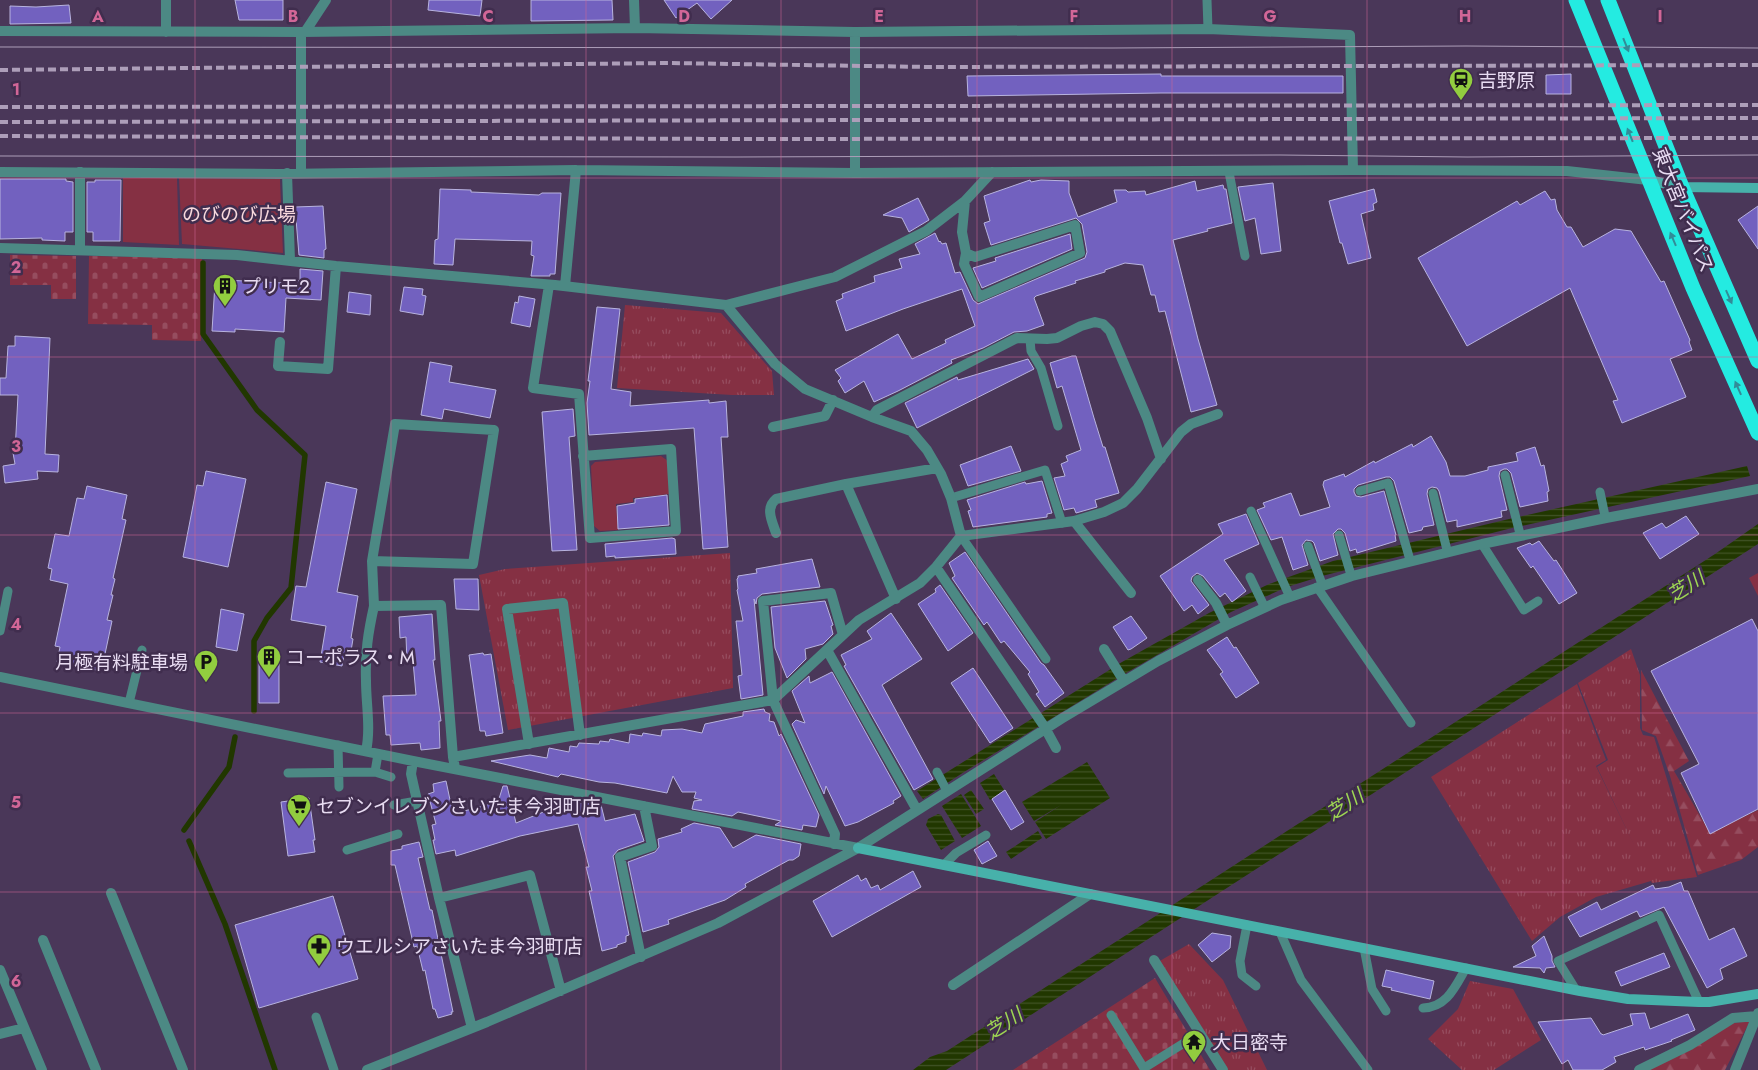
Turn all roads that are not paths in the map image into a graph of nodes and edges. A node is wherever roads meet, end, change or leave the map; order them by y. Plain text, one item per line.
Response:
1 (166, 0) edge
2 (326, 0) edge
3 (634, 0) edge
4 (1207, 0) edge
5 (1576, 0) edge
6 (1608, 0) edge
7 (636, 28) junction
8 (1208, 29) junction
9 (0, 31) edge
10 (166, 32) junction
11 (303, 32) junction
12 (855, 32) junction
13 (576, 170) junction
14 (1354, 170) junction
15 (0, 172) edge
16 (80, 172) junction
17 (992, 172) junction
18 (1229, 172) junction
19 (287, 173) junction
20 (301, 173) junction
21 (855, 173) junction
22 (1648, 180) junction
23 (1682, 188) junction
24 (1758, 188) edge
25 (965, 200) junction
26 (0, 248) edge
27 (80, 250) junction
28 (966, 253) junction
29 (1246, 256) dead end
30 (290, 260) junction
31 (336, 266) junction
32 (549, 284) junction
33 (565, 286) junction
34 (726, 306) junction
35 (1030, 339) junction
36 (280, 342) dead end
37 (1758, 361) edge
38 (832, 400) junction
39 (1218, 414) dead end
40 (872, 417) junction
41 (1058, 426) dead end
42 (773, 427) dead end
43 (1758, 433) edge
44 (583, 456) junction
45 (1161, 459) junction
46 (937, 468) junction
47 (1505, 474) dead end
48 (846, 484) junction
49 (1758, 489) edge
50 (1360, 491) dead end
51 (1600, 492) dead end
52 (1433, 493) dead end
53 (951, 498) junction
54 (1251, 511) dead end
55 (1605, 517) junction
56 (1074, 521) junction
57 (1062, 523) junction
58 (776, 533) dead end
59 (1339, 535) dead end
60 (1520, 535) junction
61 (961, 536) junction
62 (1482, 544) junction
63 (1308, 546) dead end
64 (1447, 551) junction
65 (1410, 560) junction
66 (372, 561) junction
67 (936, 567) junction
68 (1352, 576) junction
69 (1198, 580) dead end
70 (1252, 580) dead end
71 (1321, 585) junction
72 (8, 591) dead end
73 (1131, 593) dead end
74 (1289, 596) junction
75 (896, 599) junction
76 (1538, 601) dead end
77 (374, 606) junction
78 (1264, 607) junction
79 (1227, 625) junction
80 (0, 632) edge
81 (843, 635) junction
82 (1104, 649) dead end
83 (142, 650) dead end
84 (828, 650) junction
85 (1046, 658) dead end
86 (0, 677) edge
87 (1124, 680) junction
88 (773, 700) junction
89 (129, 703) junction
90 (1411, 724) dead end
91 (1045, 729) junction
92 (580, 735) junction
93 (529, 744) junction
94 (338, 745) junction
95 (1056, 748) dead end
96 (366, 751) junction
97 (378, 754) junction
98 (453, 757) junction
99 (413, 761) junction
100 (455, 768) junction
101 (338, 772) junction
102 (375, 772) junction
103 (937, 772) dead end
104 (288, 773) dead end
105 (391, 777) dead end
106 (340, 787) dead end
107 (948, 791) junction
108 (417, 801) junction
109 (394, 805) dead end
110 (644, 806) junction
111 (917, 810) junction
112 (398, 834) dead end
113 (986, 835) dead end
114 (834, 844) junction
115 (858, 848) junction
116 (347, 850) dead end
117 (944, 865) junction
118 (111, 893) dead end
119 (1090, 894) junction
120 (440, 898) junction
121 (1247, 925) junction
122 (1280, 932) junction
123 (43, 940) dead end
124 (1364, 948) junction
125 (641, 957) junction
126 (1154, 960) dead end
127 (1466, 968) junction
128 (0, 970) edge
129 (953, 985) dead end
130 (1256, 986) dead end
131 (1576, 990) junction
132 (561, 991) junction
133 (1758, 994) edge
134 (1700, 1002) junction
135 (1423, 1008) dead end
136 (1386, 1011) dead end
137 (1111, 1015) dead end
138 (1757, 1015) edge
139 (316, 1017) dead end
140 (24, 1028) junction
141 (472, 1028) junction
142 (1200, 1033) junction
143 (0, 1034) edge
144 (1144, 1069) edge
145 (42, 1070) edge
146 (96, 1070) edge
147 (183, 1070) edge
148 (334, 1070) edge
149 (367, 1070) edge
150 (1223, 1070) edge
151 (1368, 1070) edge
152 (1639, 1070) edge
153 (1735, 1070) edge

1 - 10 street
2 - 11 street
3 - 7 street
4 - 8 lane
22 -> 5 highway, 東大宮バイパス
6 -> 23 highway, 東大宮バイパス
7 - 11 street
7 - 12 street
8 - 12 street
8 - 14 street
9 - 10 street
10 - 11 street
11 - 20 street
12 - 21 street
13 - 20 street
13 - 21 street
13 - 33 street
14 - 18 street
14 - 22 street
15 - 16 street
16 - 19 street
16 - 27 street
17 - 18 street
17 - 21 street
17 - 25 street
18 - 29 lane
19 - 20 street
19 - 30 street
22 - 23 street
43 -> 22 highway, 東大宮バイパス
23 - 24 street
23 -> 37 highway, 東大宮バイパス
25 - 28 street
25 - 34 street
26 - 27 street
27 - 30 street
28 - 28 street
30 - 31 street
31 - 32 street
31 - 36 street
32 - 33 street
32 - 44 street
33 - 34 street
34 - 38 street
35 - 40 street
35 - 41 lane
35 - 45 street
38 - 40 street
38 - 42 street
39 - 45 street
40 - 46 street
44 - 44 street
45 - 56 street
46 - 48 street
46 - 53 street
47 - 60 lane
48 - 58 street
48 - 75 street
49 - 55 street
50 - 65 lane
51 - 55 lane
52 - 64 lane
53 - 57 lane
53 - 61 street
54 - 74 lane
55 - 60 street
56 - 57 street
56 - 73 street
57 - 61 street
59 - 68 lane
60 - 62 street
61 - 67 street
61 - 85 lane
62 - 64 street
62 - 76 lane
63 - 71 lane
64 - 65 street
65 - 68 street
66 - 66 street
66 - 77 street
67 - 75 street
67 - 91 street
68 - 71 street
69 - 79 street
70 - 78 lane
71 - 74 street
71 - 90 lane
72 - 80 lane
74 - 78 street
75 - 81 street
77 - 96 street
77 - 98 street
78 - 79 street
79 - 87 street
81 - 84 street
81 - 88 street
82 - 87 street
83 - 89 lane
84 - 88 street
84 - 111 street
86 - 89 street
87 - 91 street
88 - 92 street
88 - 114 street
89 - 94 street
91 - 95 street
91 - 107 street
92 - 93 street
92 - 93 street
93 - 98 street
94 - 96 street
94 - 101 lane
96 - 97 street
97 - 99 street
97 - 102 lane
98 - 100 street
99 - 100 street
99 - 108 street
100 - 110 street
101 - 102 lane
101 - 104 lane
101 - 106 lane
102 - 105 lane
103 - 107 lane
107 - 111 street
108 - 109 lane
108 - 120 street
110 - 114 street
110 - 125 street
111 - 115 street
112 - 116 lane
113 - 117 lane
114 - 115 street
115 - 117 street
115 - 125 street
117 - 119 street
118 - 147 street
119 - 121 street
119 - 129 street
120 - 132 street
120 - 141 street
121 - 122 street
121 - 130 lane
122 - 124 street
122 - 151 lane
123 - 146 street
124 - 127 street
124 - 136 lane
125 - 132 street
126 - 142 street
127 - 131 street
127 - 135 lane
128 - 140 street
131 - 134 street
131 - 134 lane
132 - 141 street
133 - 134 street
137 - 144 lane
138 - 152 street
138 - 153 street
139 - 148 lane
140 - 143 street
140 - 145 street
141 - 149 street
142 - 144 lane
142 - 150 street

